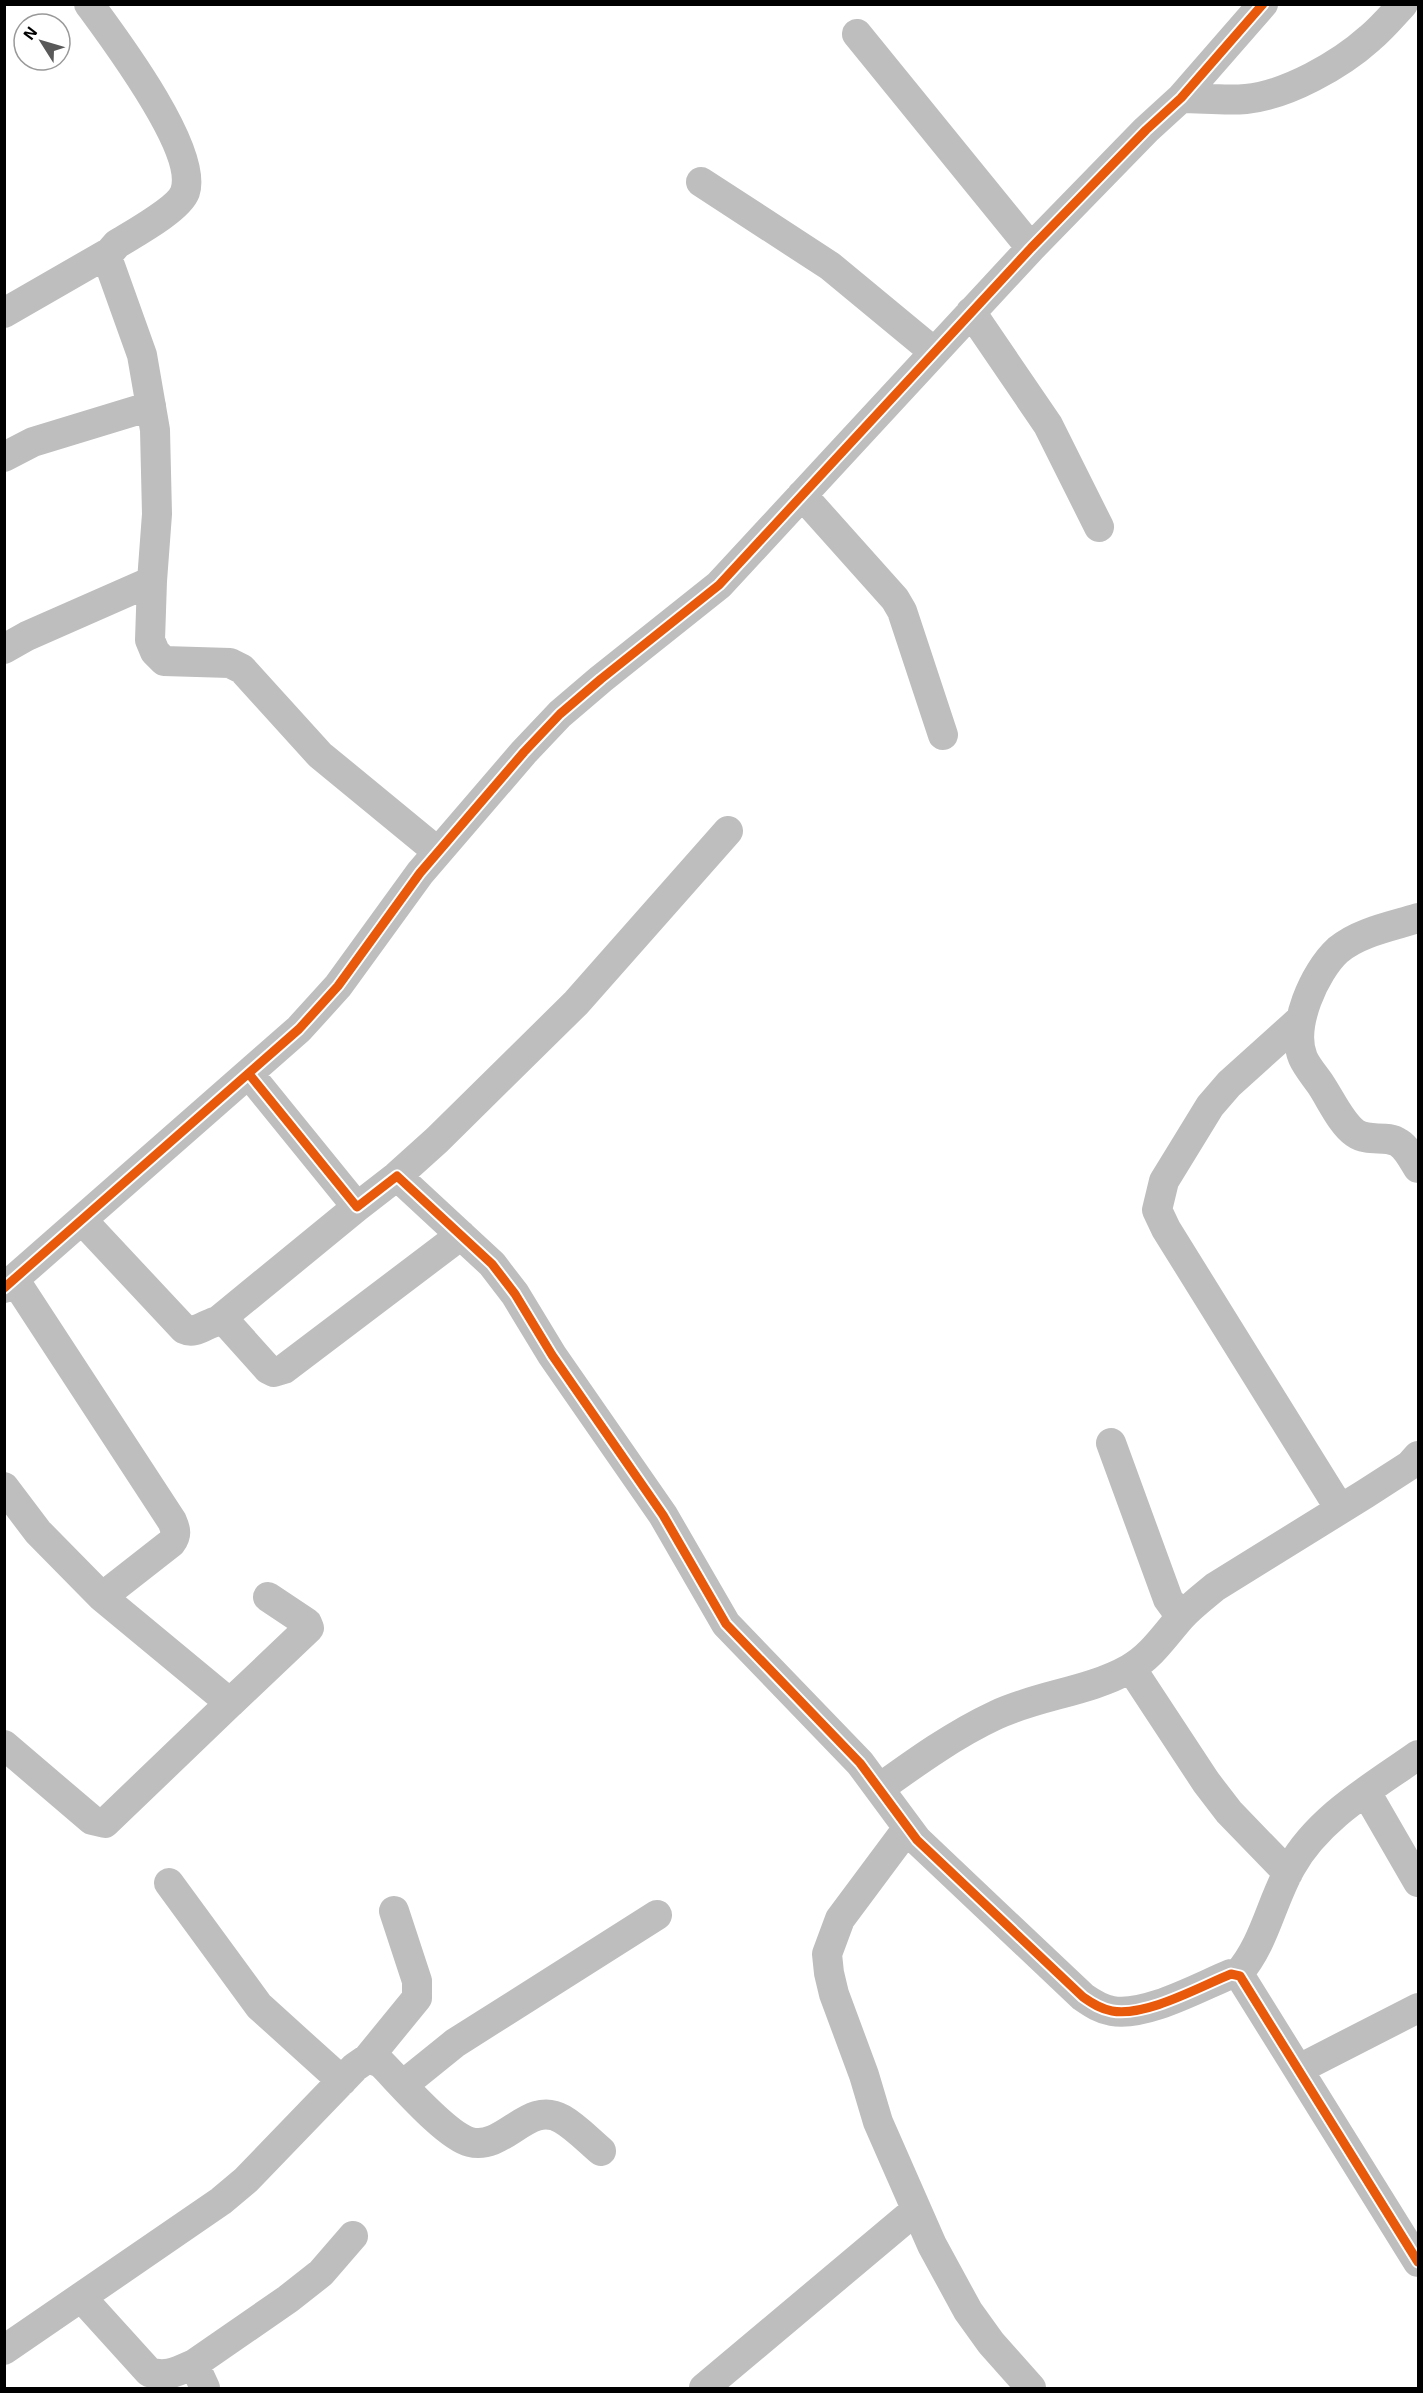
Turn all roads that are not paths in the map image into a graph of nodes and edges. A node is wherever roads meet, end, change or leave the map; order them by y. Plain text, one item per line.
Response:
1 (89, 4) edge
2 (1263, 4) edge
3 (1403, 4) edge
4 (857, 34) dead end
5 (1181, 98) junction
6 (701, 182) dead end
7 (1030, 248) junction
8 (110, 252) junction
9 (971, 312) junction
10 (4, 313) edge
11 (934, 352) junction
12 (151, 406) junction
13 (4, 457) edge
14 (802, 495) junction
15 (1099, 527) dead end
16 (152, 581) junction
17 (4, 649) edge
18 (944, 735) dead end
19 (728, 831) dead end
20 (438, 852) junction
21 (1419, 918) edge
22 (1300, 1020) junction
23 (249, 1074) junction
24 (1419, 1168) edge
25 (397, 1176) junction
26 (357, 1207) junction
27 (82, 1220) junction
28 (461, 1235) junction
29 (9, 1284) edge
30 (219, 1320) junction
31 (1111, 1443) dead end
32 (1419, 1456) edge
33 (4, 1487) edge
34 (1340, 1509) junction
35 (102, 1597) junction
36 (268, 1597) dead end
37 (1181, 1617) junction
38 (1131, 1668) junction
39 (230, 1703) junction
40 (4, 1745) edge
41 (1419, 1755) edge
42 (880, 1788) junction
43 (1366, 1792) junction
44 (907, 1829) junction
45 (1288, 1873) junction
46 (1419, 1882) edge
47 (169, 1883) dead end
48 (394, 1911) dead end
49 (657, 1916) dead end
50 (1238, 1974) junction
51 (1419, 2008) edge
52 (368, 2058) junction
53 (1299, 2069) junction
54 (342, 2081) junction
55 (403, 2085) junction
56 (601, 2151) dead end
57 (916, 2210) junction
58 (353, 2236) dead end
59 (1419, 2262) edge
60 (81, 2297) junction
61 (4, 2350) edge
62 (200, 2376) edge
63 (704, 2388) edge
64 (1031, 2388) edge

1 - 8 street
2 - 5 street
3 - 5 street
4 - 7 street
5 - 7 street
6 - 11 street
7 - 9 street
8 - 10 street
8 - 12 street
9 - 11 street
9 - 15 street
11 - 14 street
12 - 13 street
12 - 16 street
14 - 18 street
14 - 20 street
16 - 17 street
16 - 20 street
19 - 25 street
20 - 23 street
21 - 22 street
22 - 24 street
22 - 34 street
23 - 26 street
23 - 27 street
25 - 26 street
25 - 28 street
26 - 30 street
27 - 29 street
27 - 30 street
28 - 30 street
28 - 42 street
29 - 35 street
31 - 37 street
32 - 34 street
33 - 35 street
34 - 37 street
35 - 39 street
36 - 39 street
37 - 38 street
38 - 42 street
38 - 45 street
39 - 40 street
41 - 43 street
42 - 44 street
43 - 45 street
43 - 46 street
44 - 50 street
44 - 57 street
45 - 50 street
47 - 54 street
48 - 52 street
49 - 55 street
50 - 53 street
51 - 53 street
52 - 54 street
52 - 55 street
53 - 59 street
54 - 60 street
55 - 56 street
57 - 63 street
57 - 64 street
58 - 62 street
60 - 61 street
60 - 62 street

